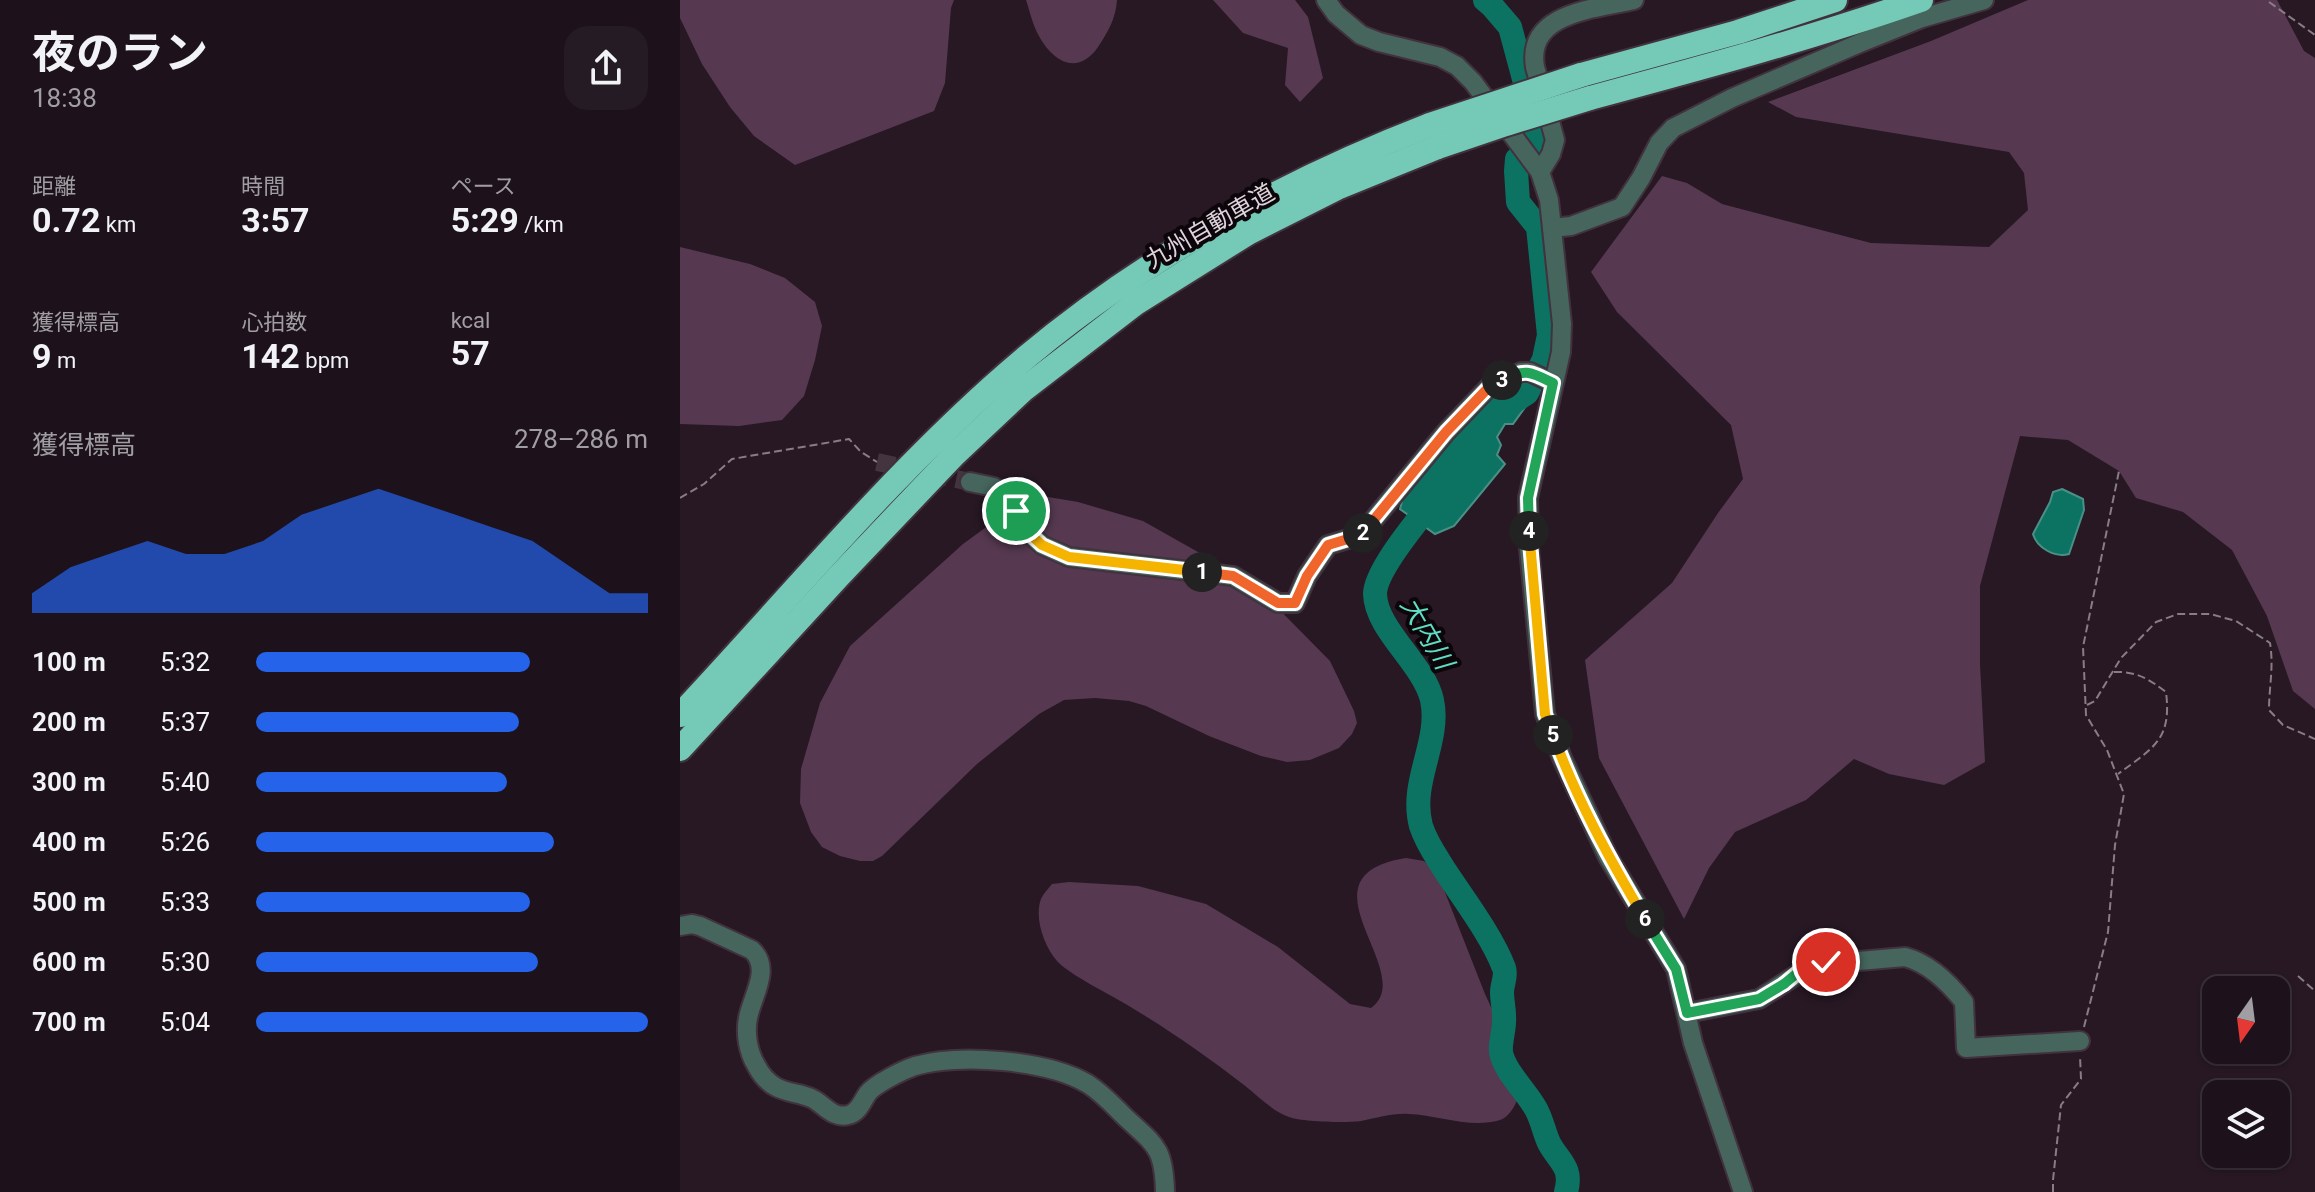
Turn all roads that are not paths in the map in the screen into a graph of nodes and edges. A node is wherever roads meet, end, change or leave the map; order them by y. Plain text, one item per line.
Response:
1 (1326, 0) edge
2 (1634, 0) edge
3 (1785, 0) edge
4 (1835, 0) edge
5 (1921, 0) edge
6 (1984, 0) edge
7 (1613, 66) junction
8 (1586, 87) junction
9 (1434, 136) junction
10 (1540, 172) junction
11 (1552, 228) junction
12 (1553, 383) junction
13 (970, 482) tunnel mouth
14 (680, 715) edge
15 (680, 749) edge
16 (680, 926) edge
17 (1687, 1013) junction
18 (2080, 1041) road end
19 (1165, 1192) edge
20 (1743, 1192) edge

1 - 10 street
2 - 10 street
3 - 7 highway
4 - 7 highway, 九州自動車道
5 - 8 highway, 九州自動車道
6 - 11 street
7 - 8 highway, 九州自動車道
8 - 9 highway, 九州自動車道, bridge
9 - 14 highway, 九州自動車道
9 - 15 highway, 九州自動車道
10 - 11 street
11 - 12 street
12 - 13 street
12 - 17 street
16 - 19 street
17 - 18 street
17 - 20 street

